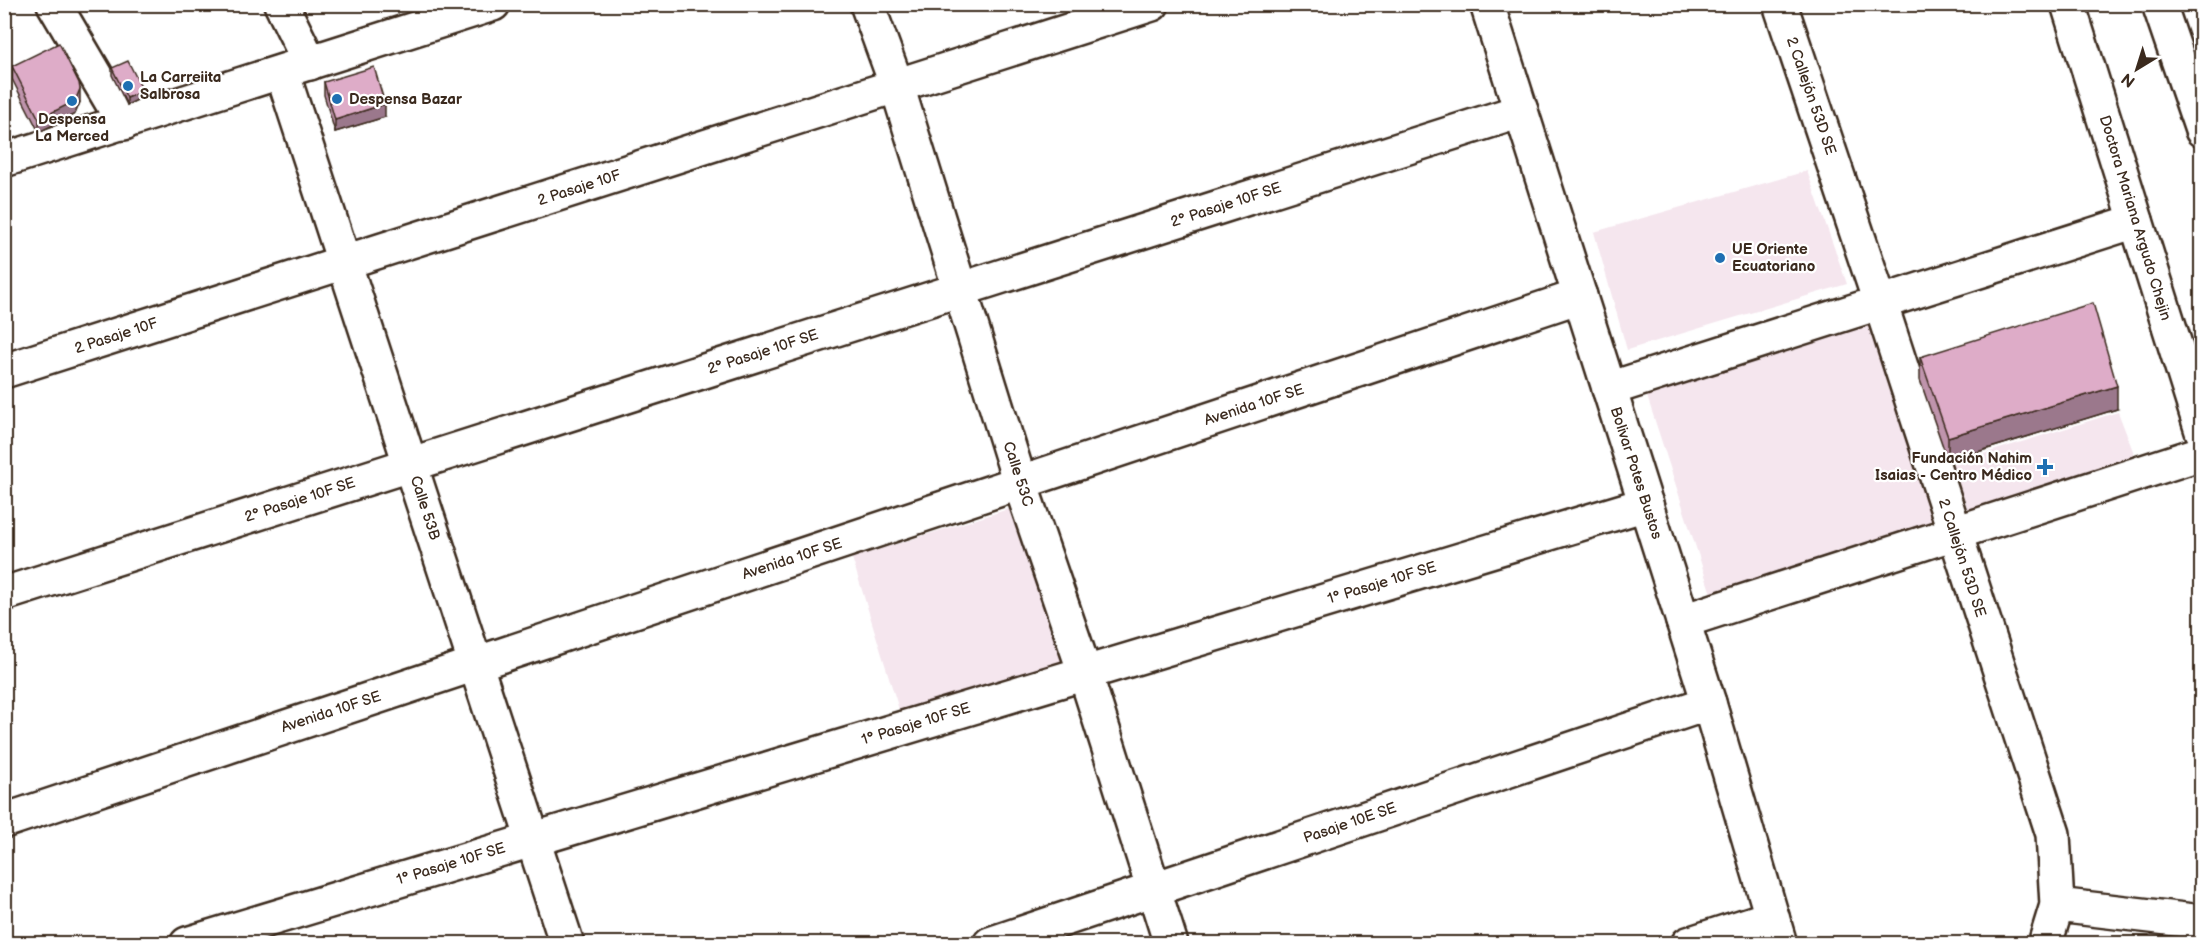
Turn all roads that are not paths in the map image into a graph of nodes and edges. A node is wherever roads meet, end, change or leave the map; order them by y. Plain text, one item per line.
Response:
1 (54, 4) edge
2 (281, 4) edge
3 (493, 4) edge
4 (867, 4) edge
5 (1152, 4) edge
6 (1487, 4) edge
7 (1780, 4) edge
8 (2068, 4) edge
9 (2159, 4) edge
10 (296, 67) junction
11 (2193, 75) edge
12 (897, 86) junction
13 (1521, 111) junction
14 (124, 123) junction
15 (2202, 130) edge
16 (4, 160) edge
17 (2136, 221) junction
18 (344, 263) junction
19 (961, 289) junction
20 (1580, 296) junction
21 (1880, 302) junction
22 (4, 371) edge
23 (1609, 388) junction
24 (2202, 431) edge
25 (2202, 453) edge
26 (411, 465) junction
27 (1020, 483) junction
28 (1646, 504) junction
29 (1954, 533) junction
30 (4, 594) edge
31 (1683, 621) junction
32 (476, 664) junction
33 (1085, 673) junction
34 (1709, 703) junction
35 (4, 821) edge
36 (533, 839) junction
37 (1153, 889) junction
38 (2057, 905) junction
39 (2202, 922) edge
40 (1776, 930) edge
41 (187, 944) edge
42 (567, 944) edge
43 (990, 944) edge
44 (1171, 944) edge
45 (1688, 944) edge
46 (2045, 944) edge

1 - 14 street
2 - 10 street, Calle 53B
3 - 10 street
4 - 12 street, Calle 53C
5 - 12 street, 2 Pasaje 10F
6 - 13 street, Bolivar Potes Bustos
7 - 21 street, 2 Callejón 53D SE
8 - 17 street, Doctora Mariana Argudo Chejin
9 - 11 street
10 - 14 street
10 - 18 street, Calle 53B
11 - 15 street
12 - 18 street, 2 Pasaje 10F
12 - 19 street, Calle 53C
13 - 19 street, 2° Pasaje 10F SE
13 - 20 street, Bolivar Potes Bustos
14 - 16 street
17 - 21 street
17 - 24 street, Doctora Mariana Argudo Chejin
18 - 22 street, 2 Pasaje 10F
18 - 26 street, Calle 53B
19 - 26 street, 2° Pasaje 10F SE
19 - 27 street, Calle 53C
20 - 23 street, Bolivar Potes Bustos
20 - 27 street, Avenida 10F SE
21 - 23 street
21 - 29 street, 2 Callejón 53D SE
23 - 28 street, Bolivar Potes Bustos
25 - 29 street
26 - 30 street, 2° Pasaje 10F SE
26 - 32 street, Calle 53B
27 - 32 street, Avenida 10F SE
27 - 33 street, Calle 53C
28 - 31 street, Bolivar Potes Bustos
28 - 33 street, 1° Pasaje 10F SE
29 - 31 street
29 - 38 street, 2 Callejón 53D SE
31 - 34 street, Bolivar Potes Bustos
32 - 35 street, Avenida 10F SE
32 - 36 street, Calle 53B
33 - 36 street, 1° Pasaje 10F SE
33 - 37 street, Calle 53C
34 - 37 street, Pasaje 10E SE
34 - 40 street, Bolivar Potes Bustos
36 - 41 street, 1° Pasaje 10F SE
36 - 42 street, Calle 53B
37 - 43 street, Pasaje 10E SE
37 - 44 street, Calle 53C
38 - 39 street
38 - 46 street, 2 Callejón 53D SE
40 - 45 street

